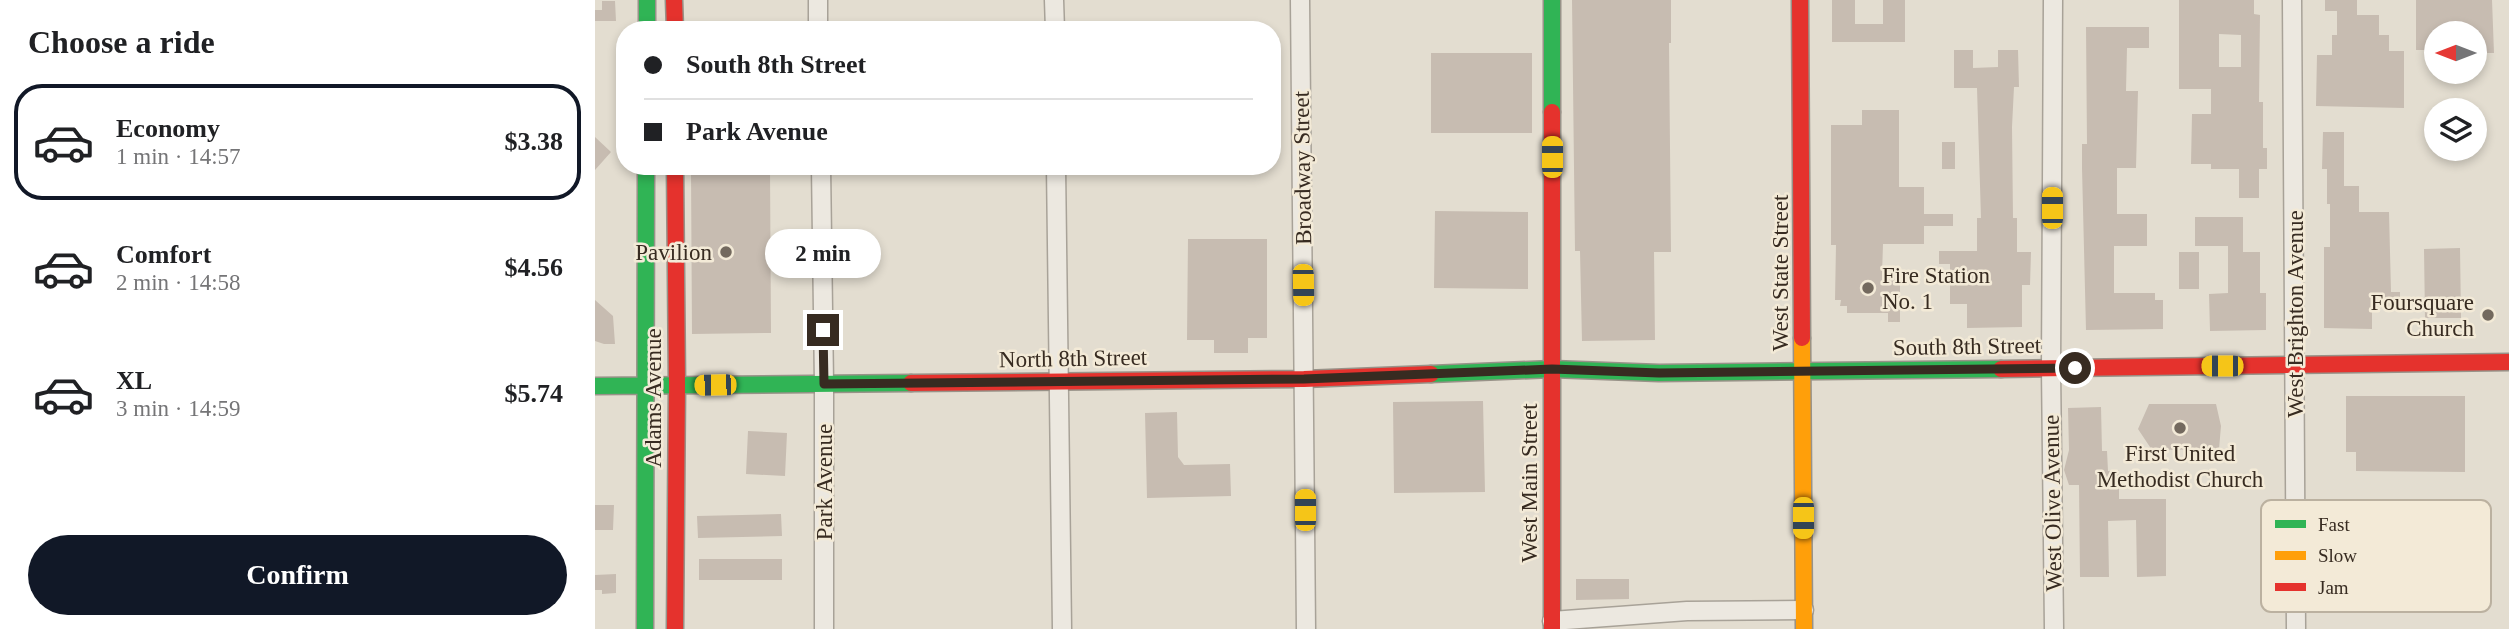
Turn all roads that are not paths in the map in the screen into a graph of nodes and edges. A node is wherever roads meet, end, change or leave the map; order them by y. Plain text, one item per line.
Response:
1 (647, 0) edge
2 (674, 0) edge
3 (818, 0) edge
4 (1054, 0) edge
5 (1300, 0) edge
6 (1552, 0) edge
7 (1800, 0) edge
8 (2053, 0) edge
9 (2292, 0) edge
10 (647, 21) edge
11 (675, 21) edge
12 (818, 21) edge
13 (1055, 21) edge
14 (646, 175) edge
15 (675, 175) edge
16 (821, 175) edge
17 (1056, 175) edge
18 (2509, 362) edge
19 (2295, 365) junction
20 (2051, 368) junction
21 (1552, 369) junction
22 (1803, 371) junction
23 (1304, 379) junction
24 (1059, 381) junction
25 (824, 384) junction
26 (677, 385) junction
27 (595, 386) edge
28 (645, 386) junction
29 (2296, 500) edge
30 (1804, 610) junction
31 (1552, 625) edge
32 (645, 629) edge
33 (675, 629) edge
34 (824, 629) edge
35 (1062, 629) edge
36 (1306, 629) edge
37 (1804, 629) edge
38 (2054, 629) edge

1 - 10 street
2 - 11 street
3 - 12 street
4 - 13 street
5 - 23 street, Broadway Street
6 - 21 street, West Main Street
7 - 22 street, West State Street
8 - 20 street, West Olive Avenue
9 - 19 street, West Brighton Avenue
14 - 28 street, Adams Avenue
15 - 26 street, Adams Avenue
16 - 25 street, Park Avenue
17 - 24 street
18 - 19 street, South 8th Street
19 - 20 street, South 8th Street
19 - 29 street, West Brighton Avenue
20 - 22 street, South 8th Street
20 - 38 street, West Olive Avenue
21 - 22 street, South 8th Street
21 - 23 street, North 8th Street
21 - 31 street, West Main Street
22 - 30 street, West State Street
23 - 24 street, North 8th Street
23 - 36 street, Broadway Street
24 - 25 street, North 8th Street
24 - 35 street
25 - 26 street, North 8th Street
25 - 34 street, Park Avenue
26 - 28 street, North 8th Street
26 - 33 street, Adams Avenue
27 - 28 street, North 8th Street
28 - 32 street, Adams Avenue
30 - 31 street
30 - 37 street, West State Street

